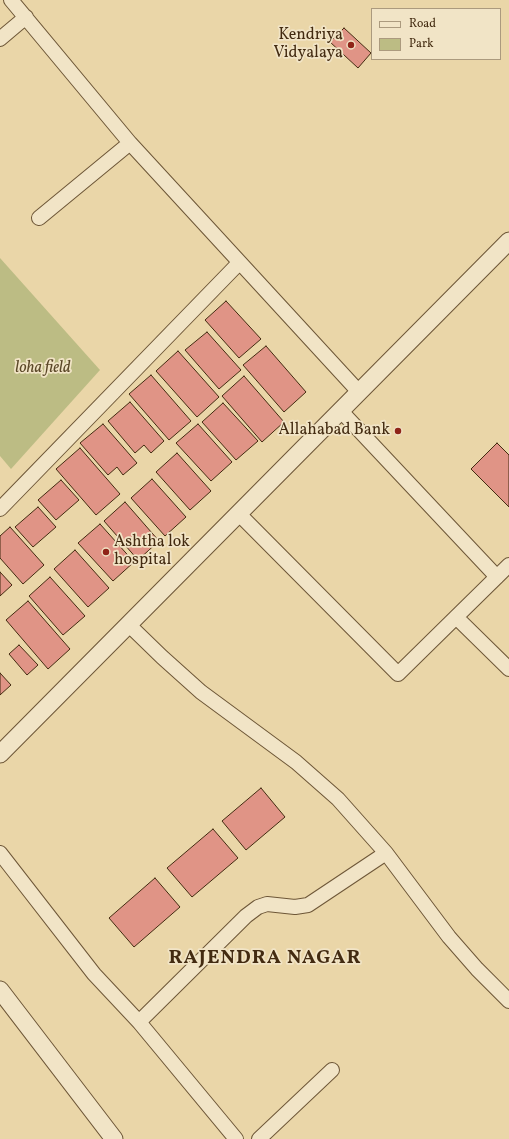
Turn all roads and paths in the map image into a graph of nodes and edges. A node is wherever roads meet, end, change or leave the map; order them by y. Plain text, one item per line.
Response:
1 (11, 0) edge
2 (26, 17) junction
3 (0, 39) edge
4 (130, 143) junction
5 (39, 218) dead end
6 (509, 242) edge
7 (239, 263) junction
8 (359, 392) junction
9 (340, 410) junction
10 (0, 509) edge
11 (239, 514) junction
12 (509, 565) edge
13 (497, 577) junction
14 (456, 617) junction
15 (128, 624) junction
16 (509, 669) edge
17 (0, 754) edge
18 (0, 853) edge
19 (386, 853) junction
20 (0, 990) edge
21 (509, 1001) edge
22 (139, 1022) junction
23 (332, 1070) dead end
24 (114, 1139) edge
25 (236, 1139) edge
26 (259, 1139) edge

1 - 2 street
2 - 3 street
2 - 4 street
4 - 5 street
4 - 7 street
6 - 8 street
7 - 8 street
7 - 10 street
8 - 9 street
9 - 11 street
9 - 13 street
11 - 14 street
11 - 15 street
12 - 13 street
13 - 14 street
14 - 16 street
15 - 17 street
15 - 19 street
18 - 22 street
19 - 21 street
19 - 22 street
20 - 24 street
22 - 25 street
23 - 26 street

